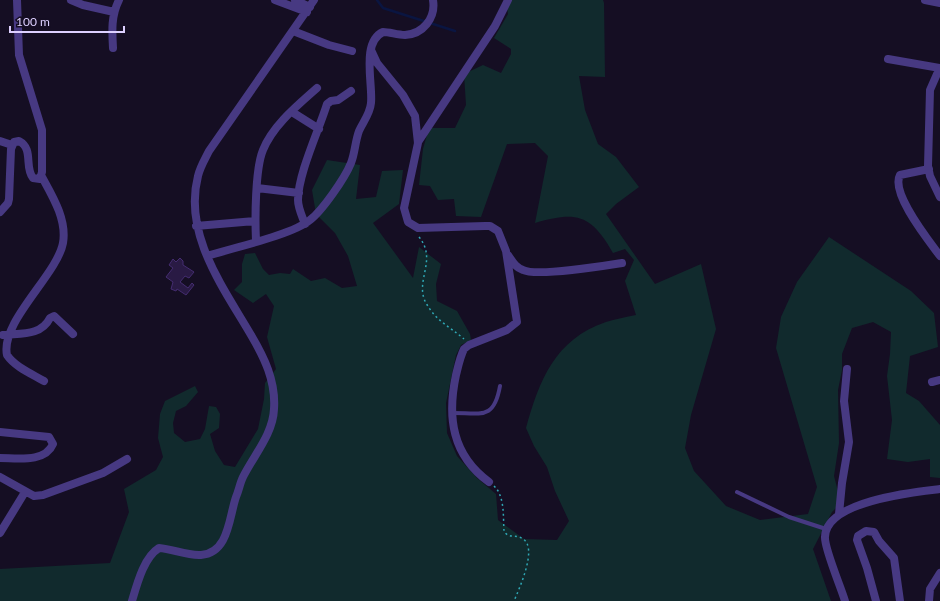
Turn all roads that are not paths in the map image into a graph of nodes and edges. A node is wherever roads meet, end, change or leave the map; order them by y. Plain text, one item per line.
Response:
1 (17, 0) edge
2 (71, 0) edge
3 (119, 0) edge
4 (275, 0) edge
5 (295, 0) edge
6 (433, 0) edge
7 (508, 0) edge
8 (925, 0) edge
9 (940, 3) edge
10 (95, 4) edge
11 (310, 6) edge
12 (114, 12) junction
13 (294, 31) junction
14 (113, 48) dead end
15 (371, 50) junction
16 (352, 52) dead end
17 (888, 59) dead end
18 (940, 70) edge
19 (317, 88) dead end
20 (351, 91) dead end
21 (292, 112) junction
22 (319, 128) junction
23 (0, 141) edge
24 (418, 143) junction
25 (12, 145) junction
26 (929, 169) junction
27 (42, 178) junction
28 (258, 188) junction
29 (299, 194) junction
30 (939, 194) edge
31 (0, 212) edge
32 (255, 221) junction
33 (305, 224) junction
34 (196, 226) junction
35 (414, 227) junction
36 (419, 237) road end
37 (256, 241) junction
38 (506, 251) junction
39 (207, 256) junction
40 (940, 256) edge
41 (622, 264) dead end
42 (73, 334) dead end
43 (3, 335) junction
44 (2, 345) edge
45 (847, 368) dead end
46 (44, 381) dead end
47 (500, 386) dead end
48 (452, 413) junction
49 (0, 432) edge
50 (0, 458) edge
51 (127, 459) dead end
52 (0, 477) edge
53 (489, 482) road end
54 (940, 489) edge
55 (25, 492) junction
56 (737, 492) dead end
57 (839, 514) junction
58 (826, 530) junction
59 (0, 533) edge
60 (940, 573) edge
61 (132, 601) edge
62 (845, 601) edge
63 (876, 601) edge
64 (900, 601) edge
65 (929, 601) edge

1 - 27 street
2 - 10 street
3 - 12 street
4 - 11 street
5 - 11 street
6 - 15 street
7 - 24 street
8 - 9 street
10 - 12 street
11 - 13 street
12 - 14 street
13 - 16 street
13 - 34 street
15 - 24 street
15 - 33 street
17 - 18 street
18 - 26 street
19 - 21 street
20 - 22 street
21 - 22 street
21 - 28 street
22 - 29 street
23 - 25 street
24 - 35 street
25 - 27 street
25 - 31 street
26 - 30 street
26 - 40 street
27 - 43 street
28 - 29 street
28 - 32 street
29 - 33 street
32 - 34 street
32 - 37 street
33 - 37 street
34 - 39 street
35 - 36 street
35 - 38 street
37 - 39 street
38 - 41 street
38 - 48 street
39 - 61 street
42 - 43 street
43 - 44 street
44 - 46 street
45 - 57 street
47 - 48 lane
48 - 53 street
49 - 50 street
51 - 55 street
52 - 55 street
54 - 57 street
55 - 59 street
56 - 58 lane
57 - 58 street
58 - 62 street
60 - 65 street
63 - 64 street

